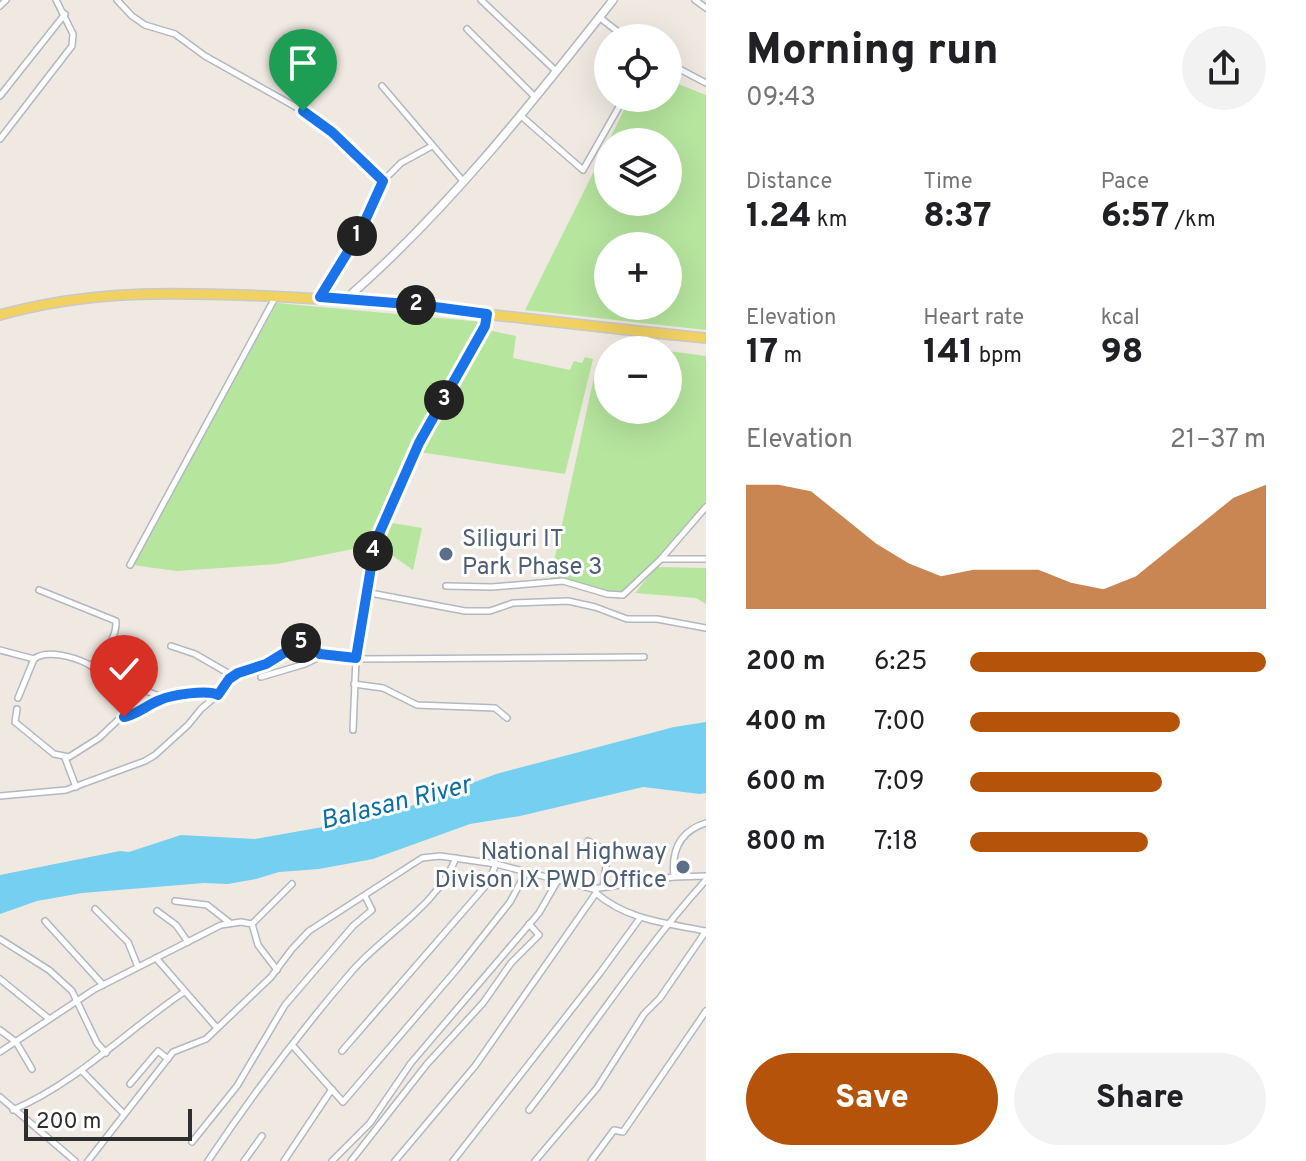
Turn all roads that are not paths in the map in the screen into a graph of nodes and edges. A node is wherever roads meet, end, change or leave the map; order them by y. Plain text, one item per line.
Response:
1 (6, 0) edge
2 (56, 0) edge
3 (117, 0) edge
4 (481, 0) edge
5 (613, 0) edge
6 (695, 0) edge
7 (0, 6) edge
8 (706, 8) edge
9 (65, 14) junction
10 (599, 17) junction
11 (608, 24) edge
12 (467, 29) dead end
13 (682, 70) edge
14 (556, 71) junction
15 (706, 83) edge
16 (382, 86) dead end
17 (0, 96) edge
18 (535, 97) junction
19 (616, 112) edge
20 (520, 115) junction
21 (0, 139) edge
22 (432, 146) junction
23 (383, 181) junction
24 (463, 181) junction
25 (276, 296) junction
26 (320, 297) junction
27 (347, 298) junction
28 (487, 314) junction
29 (0, 315) edge
30 (706, 338) edge
31 (706, 507) edge
32 (661, 559) junction
33 (706, 559) edge
34 (130, 565) dead end
35 (446, 586) dead end
36 (39, 590) dead end
37 (365, 592) junction
38 (706, 628) edge
39 (171, 646) dead end
40 (0, 650) edge
41 (325, 655) junction
42 (644, 657) dead end
43 (356, 658) junction
44 (34, 659) junction
45 (91, 666) junction
46 (233, 676) junction
47 (261, 677) dead end
48 (354, 684) junction
49 (218, 695) junction
50 (18, 698) dead end
51 (162, 698) junction
52 (17, 709) dead end
53 (507, 718) dead end
54 (353, 730) dead end
55 (64, 757) junction
56 (76, 787) junction
57 (0, 796) edge
58 (706, 823) edge
59 (588, 841) dead end
60 (456, 858) junction
61 (496, 864) junction
62 (526, 872) junction
63 (674, 877) junction
64 (706, 878) edge
65 (558, 880) junction
66 (292, 884) dead end
67 (598, 890) junction
68 (365, 896) junction
69 (175, 901) dead end
70 (95, 909) dead end
71 (157, 911) dead end
72 (640, 918) junction
73 (45, 921) dead end
74 (230, 923) junction
75 (667, 923) junction
76 (252, 924) junction
77 (529, 924) junction
78 (706, 931) edge
79 (0, 939) edge
80 (188, 942) junction
81 (156, 958) junction
82 (138, 967) junction
83 (277, 970) junction
84 (0, 979) edge
85 (103, 985) junction
86 (184, 992) junction
87 (77, 1000) junction
88 (706, 1011) edge
89 (48, 1018) junction
90 (217, 1028) junction
91 (0, 1030) edge
92 (16, 1042) junction
93 (293, 1046) junction
94 (342, 1051) dead end
95 (0, 1052) edge
96 (106, 1053) junction
97 (168, 1059) junction
98 (32, 1069) dead end
99 (82, 1071) junction
100 (130, 1084) dead end
101 (332, 1089) junction
102 (0, 1097) edge
103 (13, 1110) junction
104 (529, 1110) dead end
105 (124, 1114) junction
106 (262, 1136) dead end
107 (192, 1142) dead end
108 (75, 1161) edge
109 (88, 1161) edge
110 (208, 1161) edge
111 (244, 1161) edge
112 (284, 1161) edge
113 (332, 1161) edge
114 (351, 1161) edge
115 (395, 1161) edge
116 (453, 1161) edge
117 (535, 1161) edge
118 (591, 1161) edge

1 - 7 street
2 - 9 street
3 - 23 street
4 - 14 street
5 - 10 street
6 - 8 street
9 - 17 street
9 - 21 street
10 - 11 street
10 - 14 street
12 - 18 street
13 - 15 street
14 - 18 street
16 - 22 street
18 - 20 street
19 - 20 street
20 - 24 street
22 - 23 street
22 - 24 street
23 - 26 street
24 - 27 street
25 - 26 main road
25 - 29 main road
25 - 34 street
26 - 27 main road
27 - 28 main road
28 - 30 main road
28 - 37 street
31 - 32 street
32 - 33 street
32 - 35 street
36 - 45 street
37 - 38 street
37 - 43 street
39 - 46 street
40 - 44 street
41 - 43 street
41 - 46 street
41 - 47 street
42 - 43 street
43 - 48 street
44 - 45 street
44 - 50 street
45 - 51 street
46 - 49 street
48 - 53 street
48 - 54 street
49 - 51 street
49 - 56 street
51 - 55 street
52 - 55 street
55 - 56 street
56 - 57 street
58 - 63 street
59 - 67 street
60 - 61 street
60 - 68 street
60 - 93 street
61 - 62 street
61 - 94 street
62 - 65 street
62 - 101 street
63 - 64 street
63 - 67 street
64 - 75 street
65 - 67 street
65 - 77 street
66 - 76 street
67 - 72 street
67 - 115 street
68 - 83 street
68 - 107 street
69 - 74 street
70 - 82 street
71 - 80 street
72 - 75 street
72 - 116 street
73 - 85 street
74 - 76 street
74 - 80 street
75 - 78 street
75 - 104 street
76 - 83 street
77 - 113 street
77 - 114 street
78 - 117 street
79 - 87 street
80 - 81 street
81 - 82 street
81 - 86 street
82 - 85 street
83 - 90 street
84 - 89 street
85 - 87 street
86 - 90 street
86 - 96 street
87 - 89 street
87 - 96 street
88 - 118 street
89 - 92 street
90 - 97 street
91 - 92 street
92 - 95 street
92 - 98 street
93 - 101 street
93 - 110 street
96 - 99 street
97 - 100 street
97 - 105 street
99 - 103 street
99 - 105 street
101 - 112 street
102 - 103 street
103 - 108 street
105 - 109 street
106 - 111 street

